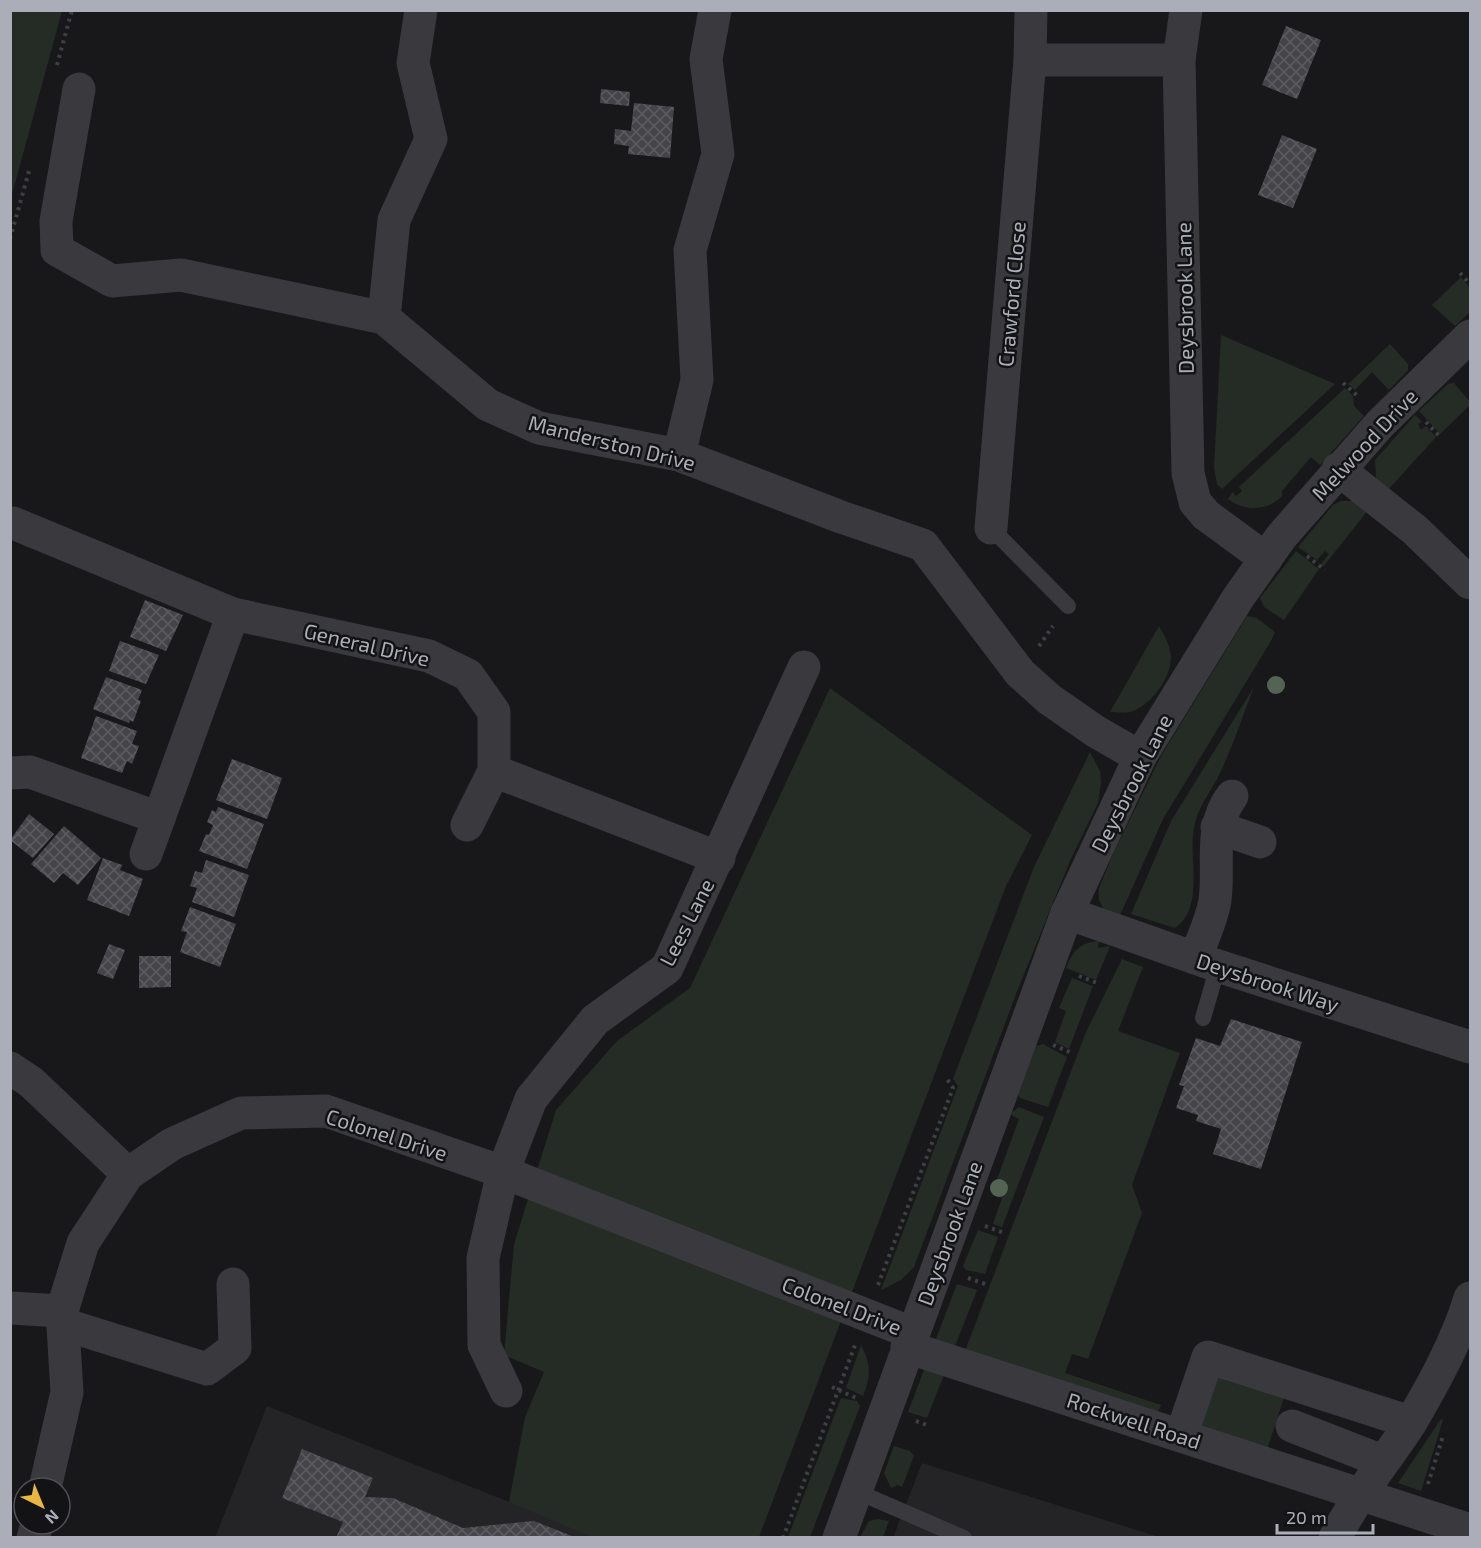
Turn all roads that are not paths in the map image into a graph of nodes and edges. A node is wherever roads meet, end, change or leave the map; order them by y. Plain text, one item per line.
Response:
1 (422, 10) edge
2 (715, 10) edge
3 (1031, 10) edge
4 (1186, 10) edge
5 (1030, 60) junction
6 (1179, 60) junction
7 (79, 89) dead end
8 (384, 318) junction
9 (1470, 336) edge
10 (679, 455) junction
11 (1338, 470) junction
12 (13, 523) dead end
13 (991, 528) joint
14 (1266, 560) junction
15 (1470, 583) edge
16 (1068, 606) road end
17 (233, 614) junction
18 (804, 667) dead end
19 (1140, 758) junction
20 (494, 771) junction
21 (10, 773) edge
22 (1232, 796) dead end
23 (159, 818) junction
24 (467, 825) dead end
25 (1217, 827) junction
26 (1260, 842) dead end
27 (146, 854) dead end
28 (719, 858) junction
29 (1067, 913) junction
30 (1207, 962) junction
31 (1203, 1018) dead end
32 (1470, 1047) edge
33 (10, 1068) edge
34 (503, 1172) junction
35 (128, 1174) junction
36 (233, 1284) dead end
37 (1470, 1298) edge
38 (10, 1308) edge
39 (62, 1318) junction
40 (1466, 1332) edge
41 (910, 1340) junction
42 (506, 1391) dead end
43 (1410, 1422) junction
44 (1292, 1426) dead end
45 (1181, 1436) junction
46 (1382, 1461) junction
47 (48, 1476) edge
48 (858, 1492) junction
49 (1361, 1494) junction
50 (1470, 1530) edge
51 (839, 1538) edge
52 (964, 1538) edge
53 (1335, 1538) edge

1 - 8 street
2 - 10 street
3 - 5 street, Crawford Close
4 - 6 street, Deysbrook Lane
5 - 6 street
5 - 13 street, Crawford Close
6 - 14 street, Deysbrook Lane
7 - 8 street, Manderston Drive
8 - 10 street, Manderston Drive
9 - 11 street, Melwood Drive
10 - 19 street, Manderston Drive
11 - 14 street, Melwood Drive
11 - 15 street
12 - 17 street, General Drive
13 - 16 lane
14 - 19 street, Deysbrook Lane
17 - 20 street, General Drive
17 - 23 street
18 - 28 street, Lees Lane
19 - 29 street, Deysbrook Lane
20 - 24 street, General Drive
20 - 28 street
21 - 23 street
22 - 25 street
23 - 27 street
25 - 26 street
25 - 30 street
28 - 34 street, Lees Lane
29 - 30 street, Deysbrook Way
29 - 41 street, Deysbrook Lane
30 - 31 lane
30 - 32 street, Deysbrook Way
33 - 35 street
34 - 35 street, Colonel Drive
34 - 41 street, Colonel Drive
34 - 42 street
35 - 39 street, Colonel Drive
36 - 39 street
37 - 40 street
38 - 39 street
39 - 47 street, Colonel Drive
40 - 43 street
41 - 45 street, Rockwell Road
41 - 48 street, Deysbrook Lane
43 - 45 street
43 - 46 street
44 - 46 street
45 - 49 street, Rockwell Road
46 - 49 street
48 - 51 street, Deysbrook Lane
48 - 52 lane
49 - 50 street, Rockwell Road
49 - 53 street

